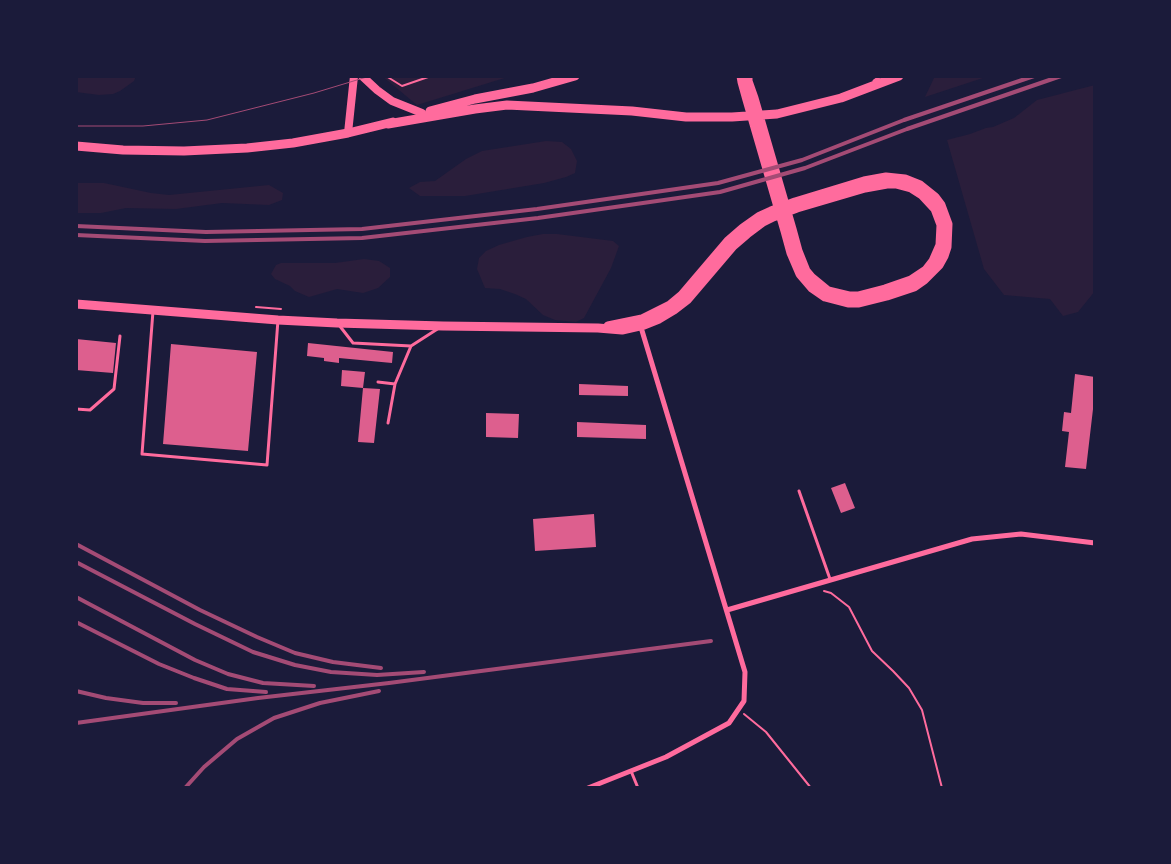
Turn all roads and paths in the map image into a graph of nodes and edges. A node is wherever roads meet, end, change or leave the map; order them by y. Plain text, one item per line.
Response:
1 (354, 76) edge
2 (362, 76) edge
3 (386, 76) edge
4 (431, 76) edge
5 (575, 76) edge
6 (741, 76) edge
7 (748, 76) edge
8 (881, 76) edge
9 (899, 76) edge
10 (864, 90) junction
11 (750, 99) junction
12 (422, 113) junction
13 (388, 124) junction
14 (348, 133) junction
15 (76, 146) edge
16 (76, 304) edge
17 (252, 307) dead end
18 (282, 309) dead end
19 (153, 310) junction
20 (278, 320) junction
21 (337, 323) junction
22 (640, 323) junction
23 (442, 326) junction
24 (120, 336) dead end
25 (411, 346) junction
26 (378, 382) dead end
27 (395, 384) junction
28 (76, 409) edge
29 (388, 423) dead end
30 (799, 491) dead end
31 (1095, 543) edge
32 (830, 579) junction
33 (808, 586) junction
34 (727, 610) junction
35 (738, 710) junction
36 (631, 771) junction
37 (588, 788) edge
38 (638, 788) edge
39 (811, 788) edge
40 (942, 788) edge

1 - 14 street
2 - 12 street
3 - 4 path
5 - 12 main road
6 - 11 main road
7 - 11 main road
8 - 10 lane
9 - 10 main road
10 - 13 main road
11 - 22 main road
12 - 13 main road
13 - 14 main road
14 - 15 main road
16 - 19 main road
17 - 18 path
19 - 20 main road
19 - 20 lane
20 - 21 main road
21 - 23 main road
21 - 25 lane
22 - 23 main road
22 - 34 street
23 - 25 lane
24 - 28 lane
25 - 27 lane
26 - 27 lane
27 - 29 lane
30 - 32 lane
31 - 32 street
32 - 33 street
33 - 34 street
33 - 40 path
34 - 35 street
35 - 36 street
35 - 39 path
36 - 37 street
36 - 38 lane

